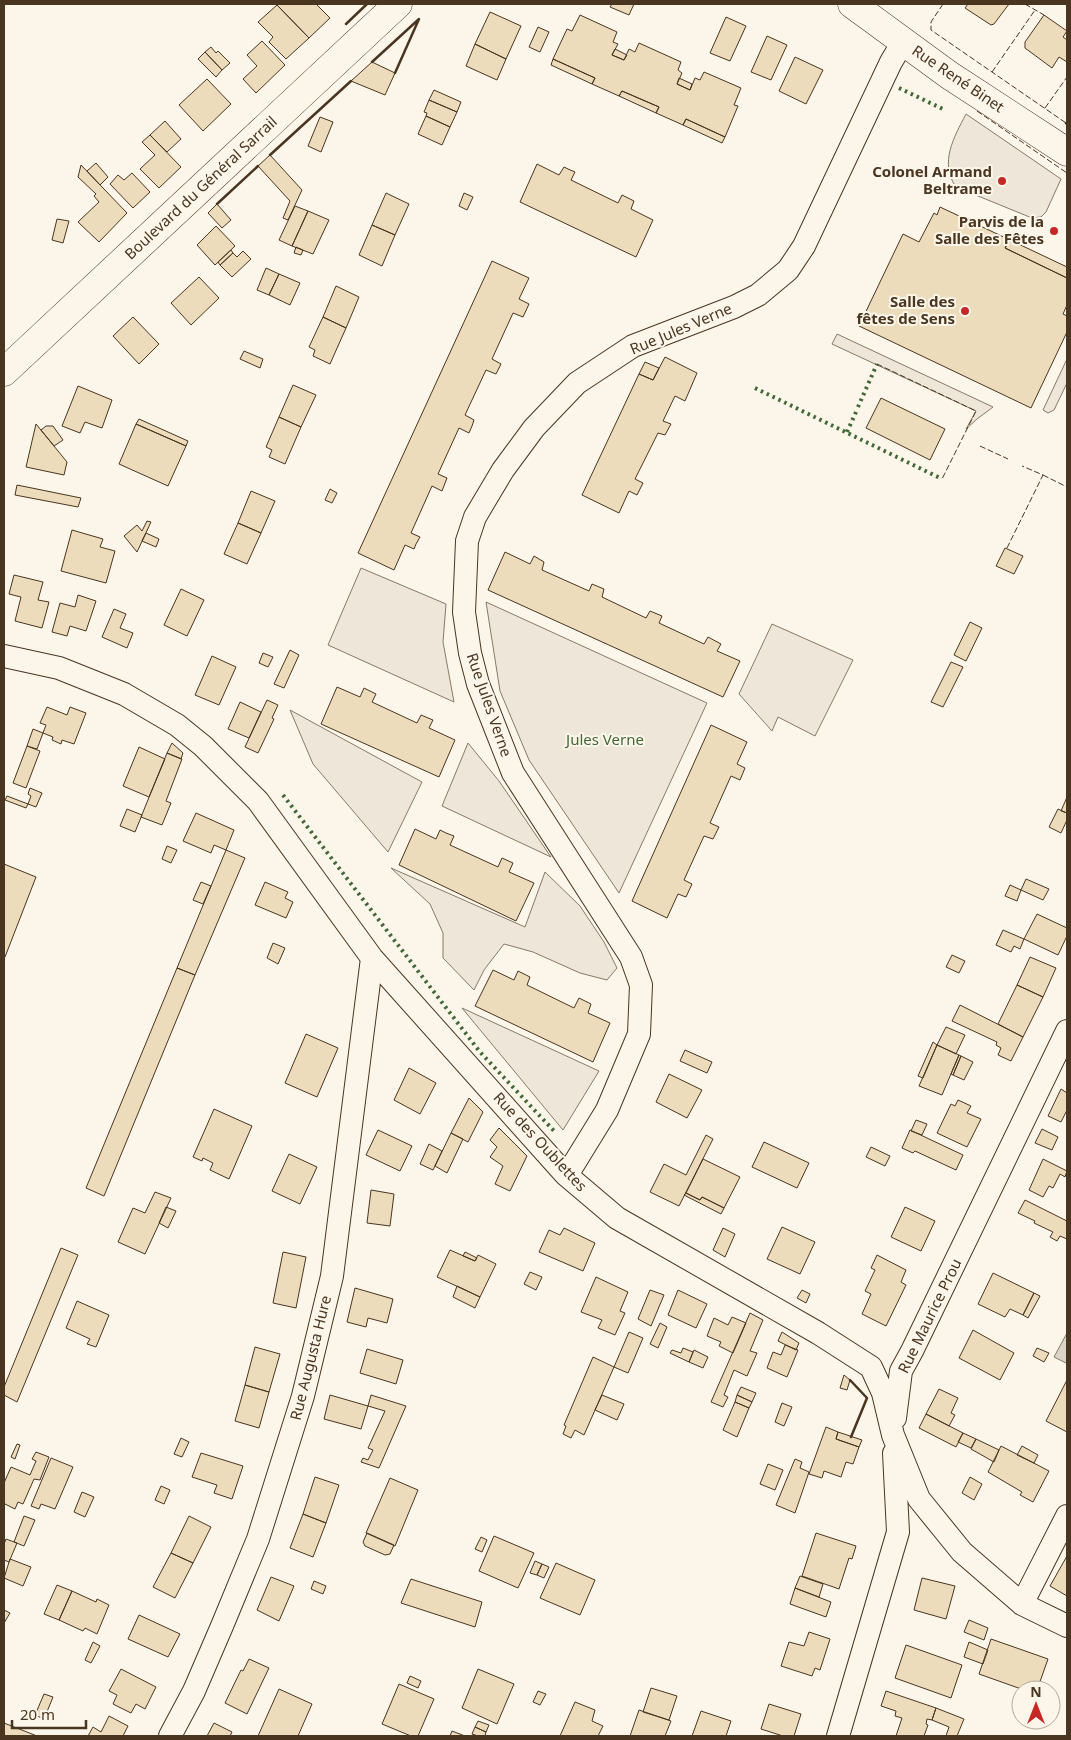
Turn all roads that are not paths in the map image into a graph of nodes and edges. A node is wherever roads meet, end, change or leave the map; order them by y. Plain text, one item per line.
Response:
1 (398, 4) edge
2 (852, 4) edge
3 (903, 42) junction
4 (1067, 152) edge
5 (4, 372) edge
6 (4, 656) edge
7 (372, 958) junction
8 (1067, 1031) edge
9 (567, 1175) junction
10 (893, 1435) junction
11 (1067, 1516) edge
12 (1022, 1604) junction
13 (1067, 1626) edge
14 (170, 1736) edge
15 (838, 1736) edge

1 - 5 main road, Boulevard du Général Sarrail
2 - 3 main road, Rue René Binet
3 - 4 main road, Rue René Binet
3 - 9 street, Rue Jules Verne
6 - 7 street, Rue des Oublettes
7 - 9 street, Rue des Oublettes
7 - 14 street, Rue Augusta Hure
8 - 10 street, Rue Maurice Prou
9 - 10 street, Rue des Oublettes
10 - 12 street, Rue des Oublettes
10 - 15 street, Rue Maurice Prou
11 - 12 street
12 - 13 street, Rue des Oublettes

